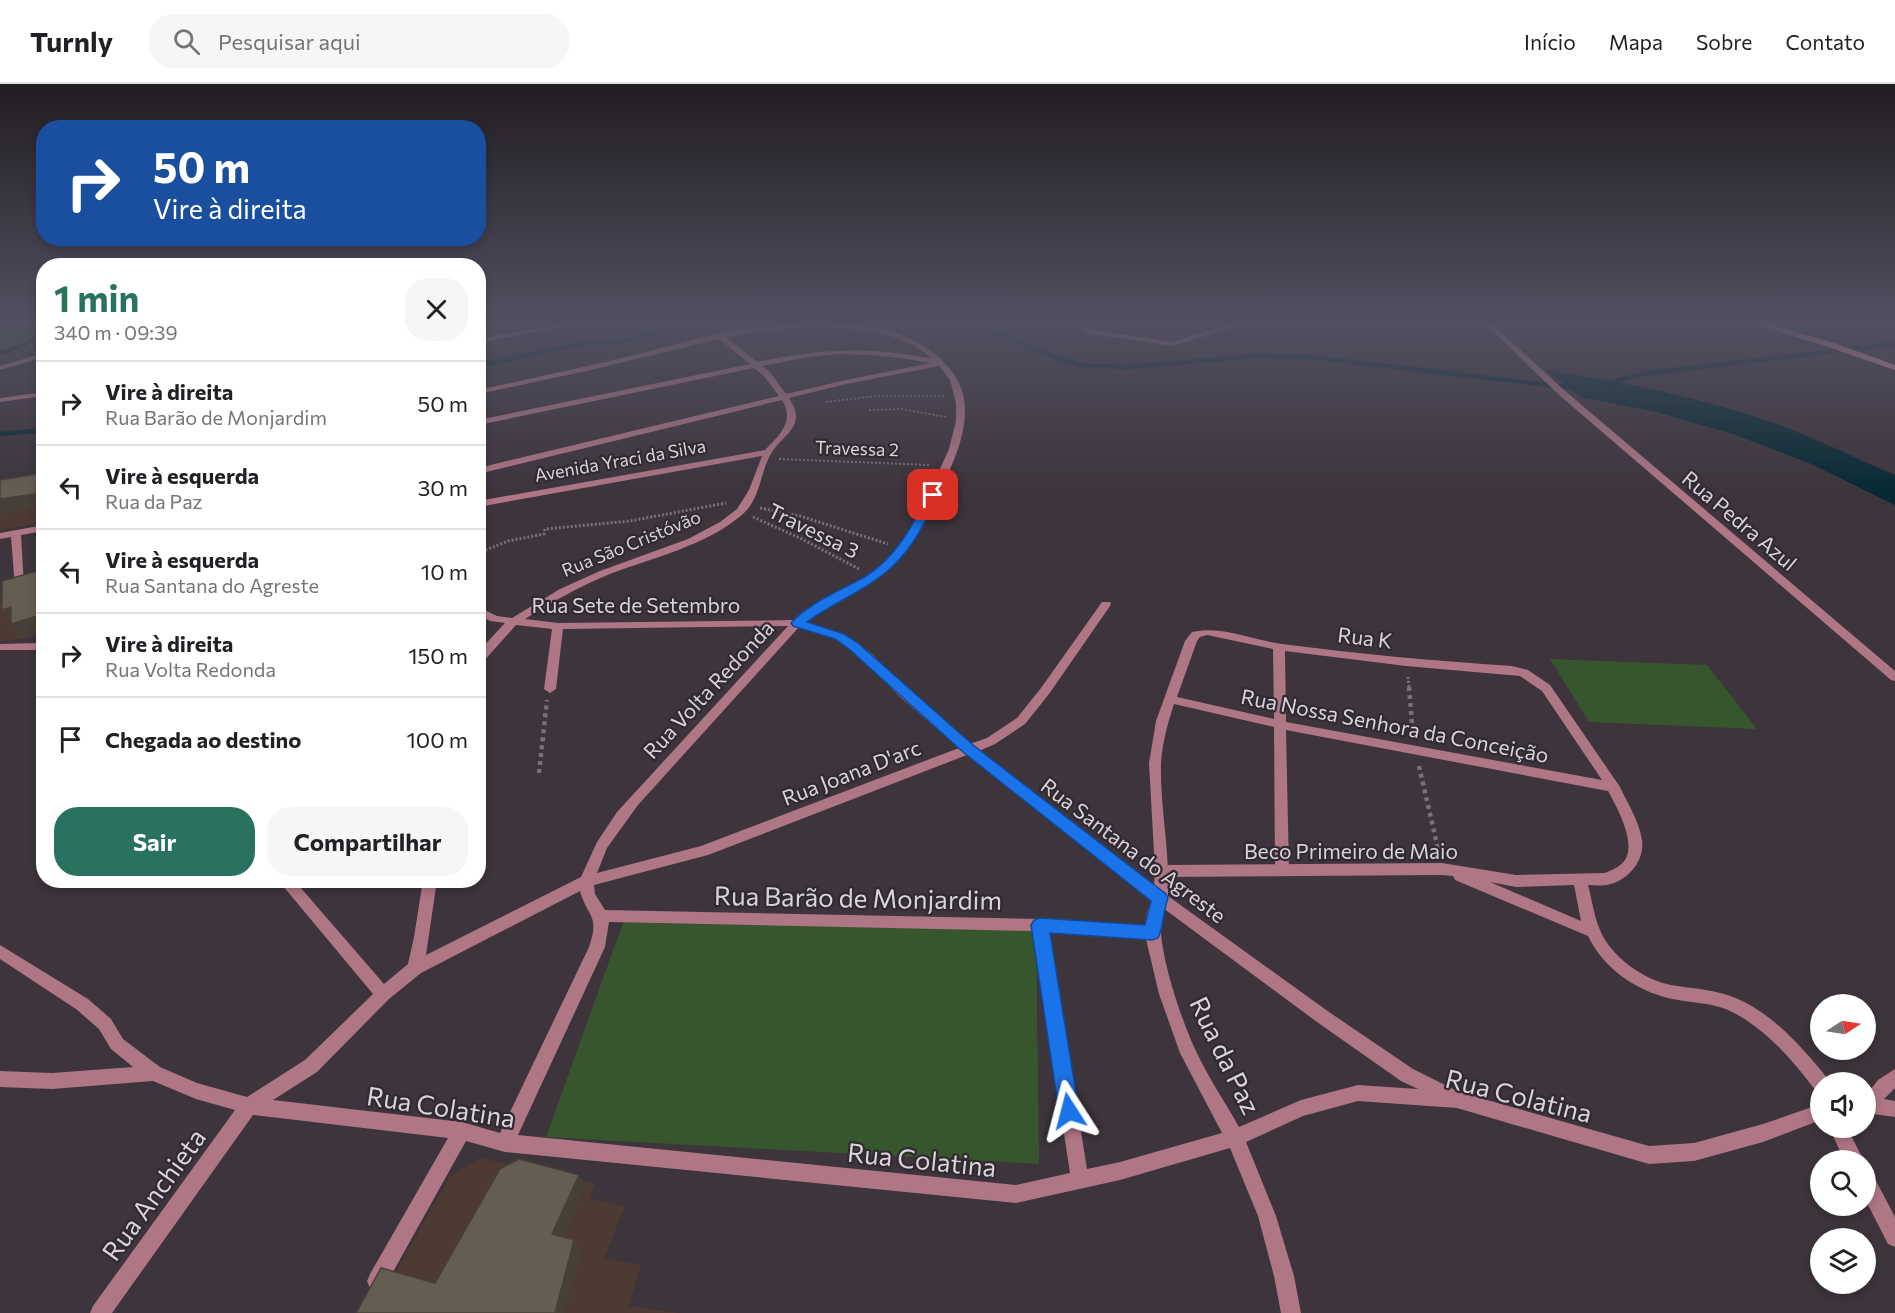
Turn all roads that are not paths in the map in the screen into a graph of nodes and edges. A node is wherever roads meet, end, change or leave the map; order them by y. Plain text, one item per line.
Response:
1 (543, 378) edge
2 (697, 378) edge
3 (767, 378) edge
4 (870, 378) edge
5 (953, 378) edge
6 (1545, 378) edge
7 (486, 390) edge
8 (36, 395) edge
9 (783, 397) junction
10 (0, 400) edge
11 (486, 421) edge
12 (767, 455) junction
13 (486, 469) edge
14 (486, 503) edge
15 (36, 529) edge
16 (16, 533) junction
17 (0, 536) edge
18 (18, 586) edge
19 (1106, 604) dead end
20 (486, 614) edge
21 (512, 622) junction
22 (797, 623) junction
23 (558, 626) junction
24 (1191, 641) joint
25 (0, 646) edge
26 (36, 646) edge
27 (1279, 647) junction
28 (486, 651) edge
29 (1895, 677) edge
30 (550, 689) road end
31 (1170, 699) junction
32 (1281, 724) junction
33 (968, 749) junction
34 (1613, 787) junction
35 (1442, 869) junction
36 (1282, 870) junction
37 (1162, 871) junction
38 (587, 881) junction
39 (1580, 881) junction
40 (292, 888) edge
41 (429, 888) edge
42 (1160, 898) junction
43 (600, 916) junction
44 (1040, 925) junction
45 (1593, 932) junction
46 (1152, 933) junction
47 (0, 951) edge
48 (415, 968) junction
49 (383, 994) junction
50 (1810, 1072) edge
51 (154, 1073) junction
52 (1895, 1077) edge
53 (0, 1079) edge
54 (1876, 1095) edge
55 (1457, 1100) junction
56 (249, 1106) junction
57 (1876, 1106) edge
58 (1895, 1109) edge
59 (1810, 1116) edge
60 (462, 1131) junction
61 (1235, 1138) junction
62 (505, 1143) junction
63 (1080, 1181) junction
64 (1876, 1201) edge
65 (1895, 1237) edge
66 (369, 1293) edge
67 (100, 1313) edge
68 (1291, 1313) edge

1 - 7 street, Rua Volta Redonda
2 - 11 street
3 - 9 street
4 - 9 street
5 - 22 street, Rua Volta Redonda
6 - 29 street, Rua Pedra Azul
8 - 10 street
9 - 12 street
9 - 13 street
12 - 14 street, Avenida Yraci da Silva
12 - 21 street, Rua São Cristóvão
15 - 16 street
16 - 17 street
16 - 18 street
19 - 33 street, Rua Joana D'arc
20 - 21 street, Rua Sete de Setembro
21 - 23 street, Rua Sete de Setembro
21 - 28 street, Rua São Cristóvão
22 - 23 street, Rua Sete de Setembro
22 - 33 street, Rua Santana do Agreste
22 - 38 street, Rua Volta Redonda
23 - 30 street
24 - 27 street, Rua K
24 - 31 street, Rua da Paz
25 - 26 street
27 - 32 street
27 - 34 street, Rua K
31 - 32 street, Rua Nossa Senhora da Conceição
31 - 37 street, Rua da Paz
32 - 34 street, Rua Nossa Senhora da Conceição
32 - 36 street
33 - 38 street, Rua Joana D'arc
33 - 42 street, Rua Santana do Agreste
34 - 39 street, Beco Primeiro de Maio
35 - 36 street, Beco Primeiro de Maio
35 - 39 street, Beco Primeiro de Maio
35 - 45 street
36 - 37 street, Beco Primeiro de Maio
37 - 42 street, Rua da Paz
38 - 43 street
38 - 48 street
39 - 45 street
40 - 49 street
41 - 48 street
42 - 46 street, Rua da Paz
42 - 55 street, Rua Santana do Agreste
43 - 44 street, Rua Barão de Monjardim
43 - 62 street
44 - 46 street, Rua Barão de Monjardim
44 - 63 street
45 - 50 street
46 - 61 street, Rua da Paz
47 - 51 street
48 - 49 street
49 - 56 street
51 - 53 street, Rua Colatina
51 - 56 street, Rua Colatina
52 - 54 street
55 - 59 street, Rua Colatina
55 - 61 street, Rua Colatina
56 - 60 street, Rua Colatina
56 - 67 street, Rua Anchieta
57 - 58 street
60 - 62 street, Rua Colatina
60 - 66 street
61 - 63 street, Rua Colatina
61 - 68 street, Rua da Paz
62 - 63 street, Rua Colatina
64 - 65 street

